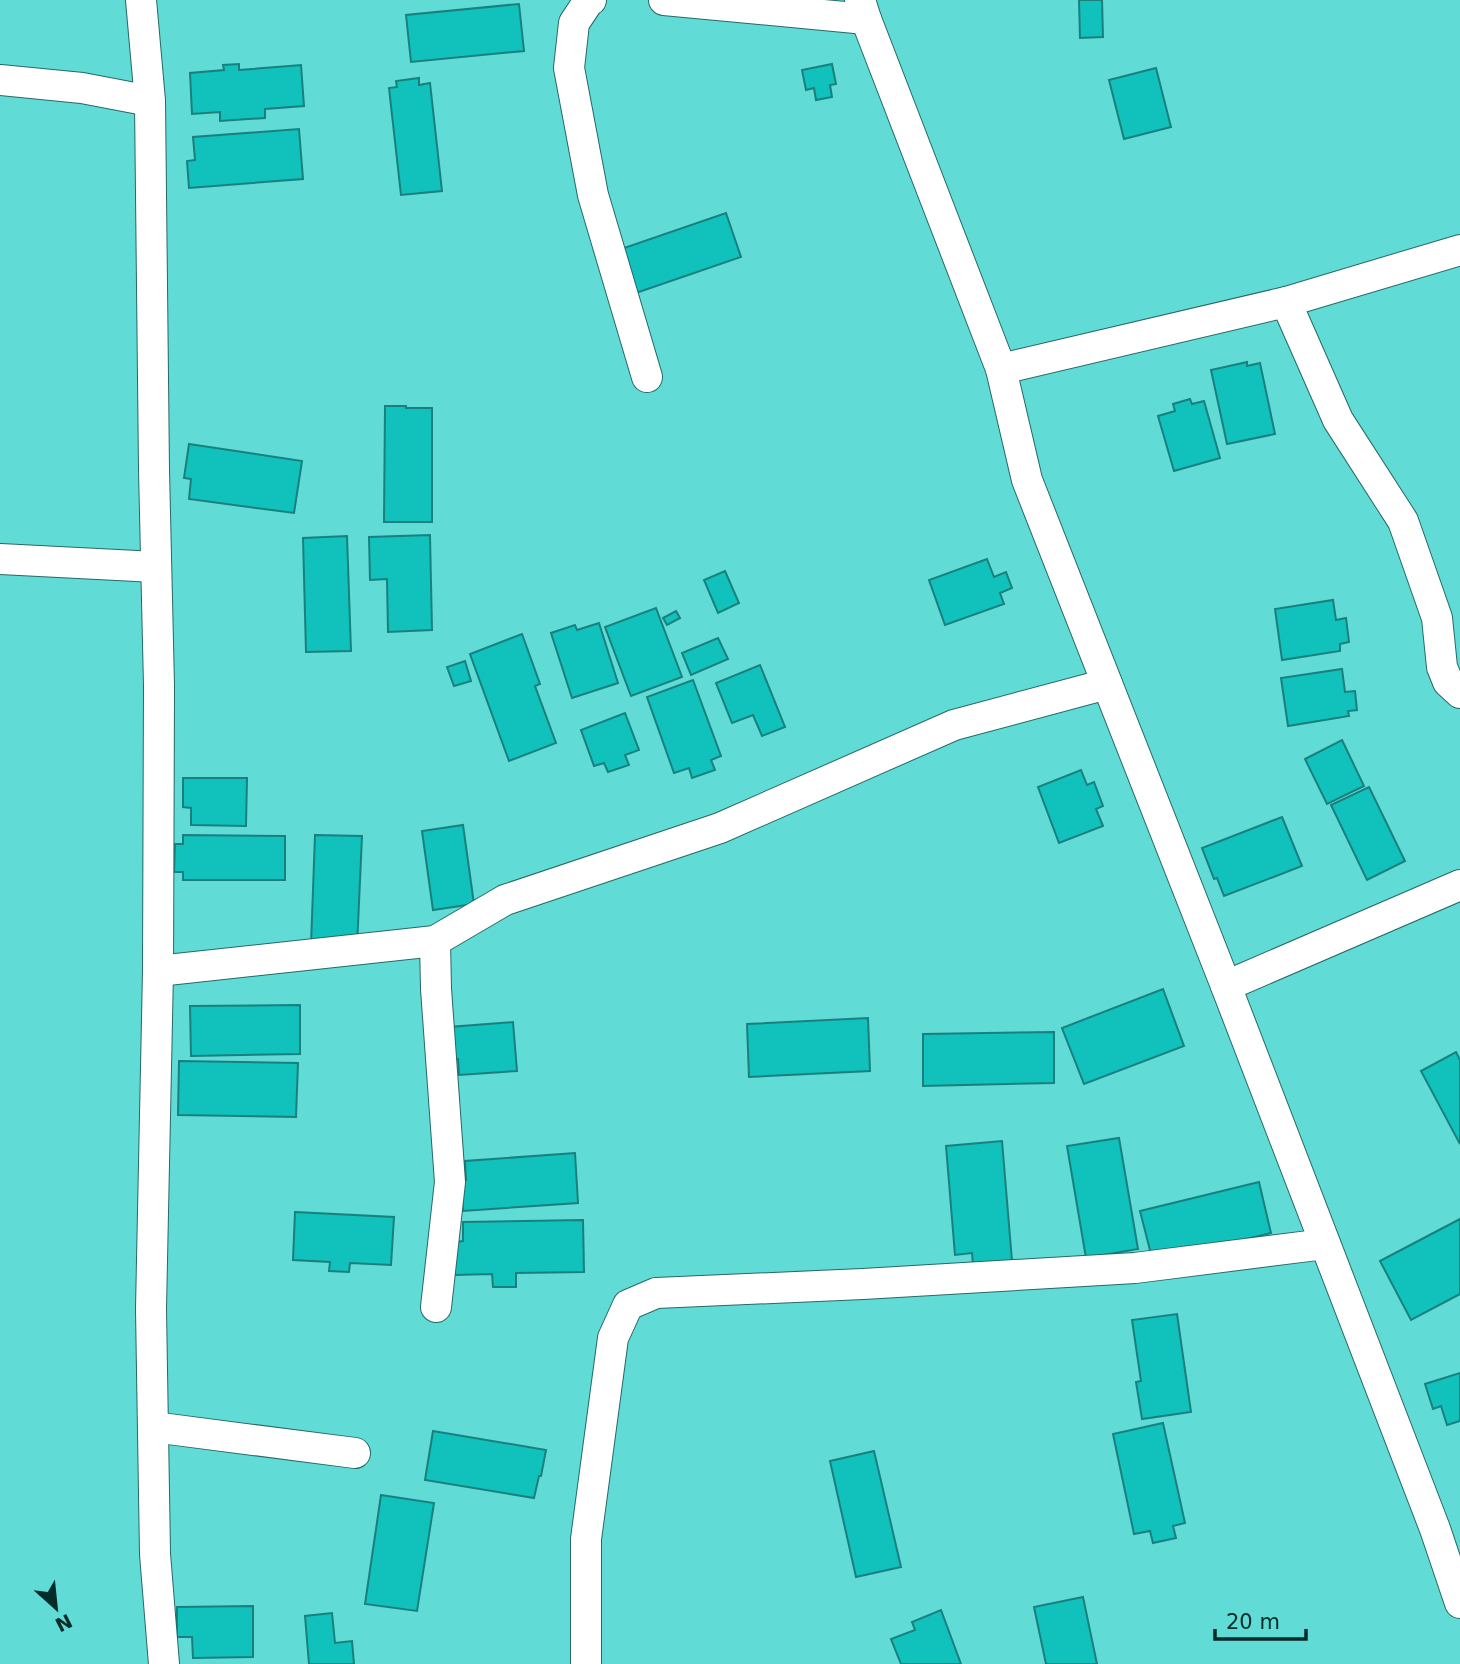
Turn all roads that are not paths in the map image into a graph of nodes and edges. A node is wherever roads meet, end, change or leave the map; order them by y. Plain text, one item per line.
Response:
1 (141, 0) edge
2 (591, 0) edge
3 (664, 0) edge
4 (863, 10) edge
5 (0, 80) edge
6 (150, 101) junction
7 (1460, 250) edge
8 (1286, 302) junction
9 (1001, 369) junction
10 (647, 377) dead end
11 (0, 559) edge
12 (156, 567) junction
13 (1107, 684) junction
14 (1460, 693) edge
15 (1460, 885) edge
16 (435, 941) junction
17 (158, 971) junction
18 (1226, 986) junction
19 (1325, 1244) junction
20 (436, 1307) dead end
21 (153, 1427) junction
22 (355, 1453) dead end
23 (1460, 1603) edge
24 (164, 1664) edge
25 (586, 1664) edge

1 - 6 street
2 - 10 street
3 - 4 street
4 - 9 street
5 - 6 street
6 - 12 street
7 - 8 street
8 - 9 street
8 - 14 street
9 - 13 street
11 - 12 street
12 - 17 street
13 - 16 street
13 - 18 street
15 - 18 street
16 - 17 street
16 - 20 street
17 - 21 street
18 - 19 street
19 - 23 street
19 - 25 street
21 - 22 street
21 - 24 street

